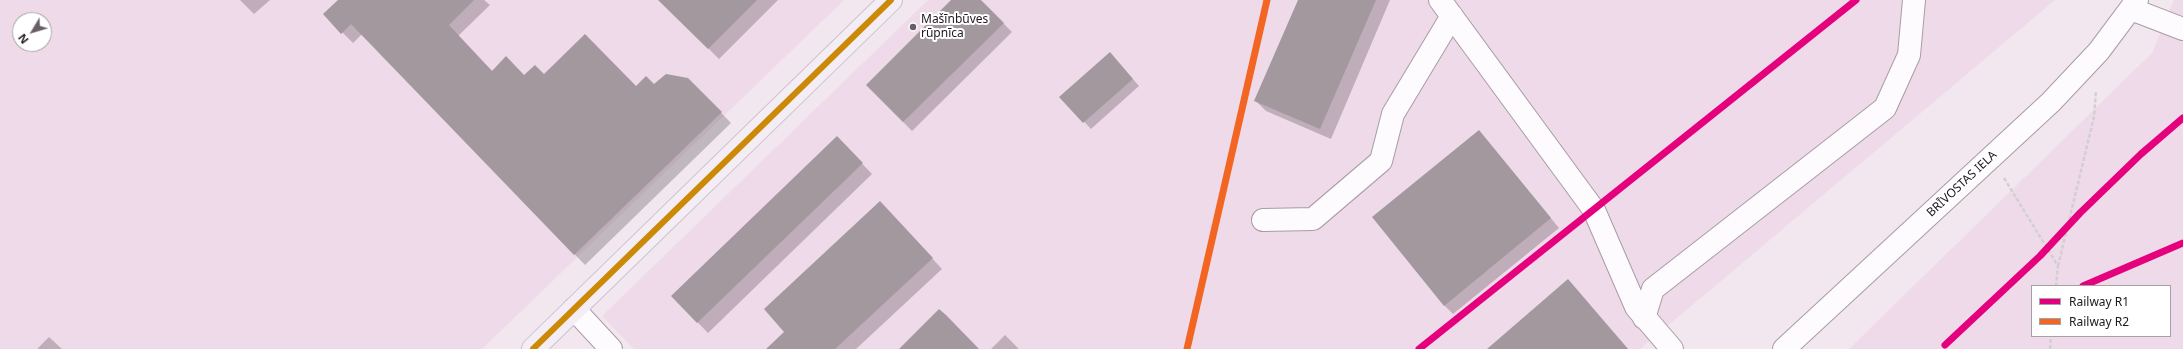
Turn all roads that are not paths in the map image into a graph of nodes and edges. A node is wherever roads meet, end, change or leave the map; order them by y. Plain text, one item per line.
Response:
1 (891, 0) edge
2 (1914, 0) edge
3 (2134, 5) edge
4 (1446, 8) edge
5 (2183, 30) edge
6 (1264, 220) dead end
7 (574, 309) junction
8 (1644, 318) junction
9 (533, 349) edge
10 (612, 349) edge
11 (1672, 349) edge
12 (1784, 349) edge

1 - 7 main road
2 - 8 street
3 - 5 street, BRĪVOSTAS IELA
3 - 12 street, BRĪVOSTAS IELA
4 - 6 street
4 - 8 street
7 - 9 main road
7 - 10 street
8 - 11 street

